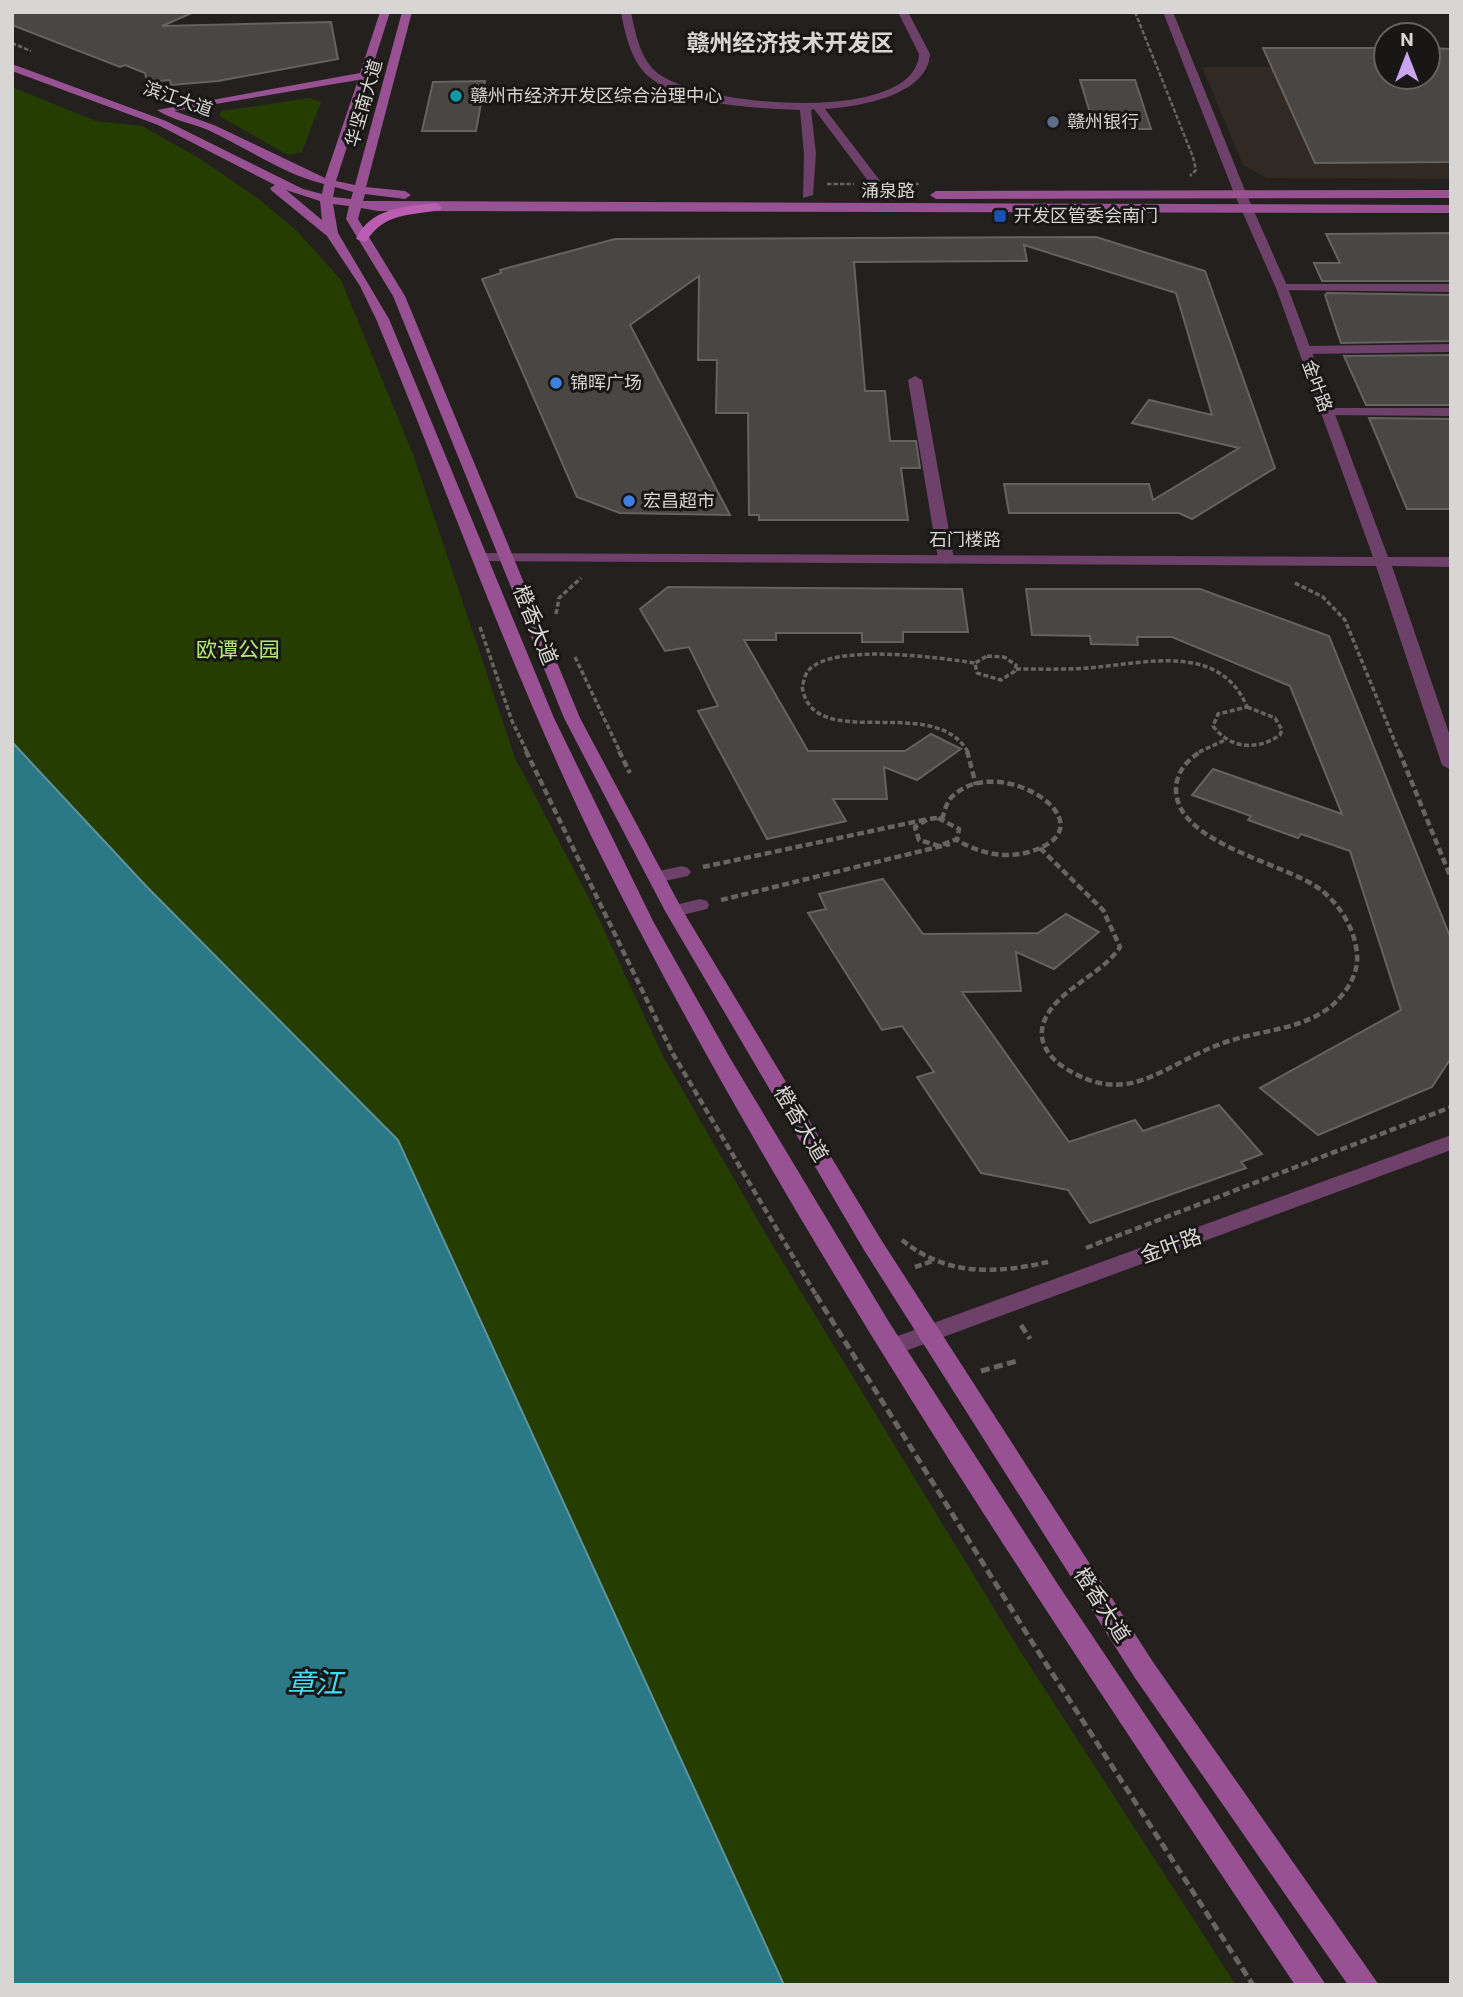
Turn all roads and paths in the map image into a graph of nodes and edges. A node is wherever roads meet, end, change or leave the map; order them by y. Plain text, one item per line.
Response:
1 (385, 12) edge
2 (407, 12) edge
3 (626, 12) edge
4 (903, 12) edge
5 (1168, 12) edge
6 (12, 43) edge
7 (38, 54) dead end
8 (12, 56) edge
9 (12, 67) edge
10 (365, 75) junction
11 (818, 107) junction
12 (805, 108) junction
13 (158, 110) junction
14 (228, 156) junction
15 (327, 191) junction
16 (1240, 193) junction
17 (1451, 194) edge
18 (807, 195) junction
19 (885, 195) junction
20 (357, 197) junction
21 (436, 207) junction
22 (1247, 209) junction
23 (1451, 209) edge
24 (330, 233) junction
25 (362, 239) junction
26 (1451, 288) edge
27 (1282, 289) junction
28 (1451, 348) edge
29 (1304, 350) junction
30 (915, 380) dead end
31 (1327, 412) junction
32 (1451, 412) edge
33 (478, 558) junction
34 (507, 558) junction
35 (946, 559) junction
36 (1451, 562) edge
37 (1383, 563) junction
38 (589, 576) dead end
39 (1284, 579) dead end
40 (558, 622) dead end
41 (570, 647) dead end
42 (975, 663) junction
43 (1016, 669) junction
44 (1247, 707) junction
45 (1225, 740) junction
46 (1451, 765) edge
47 (976, 785) junction
48 (636, 786) dead end
49 (928, 819) junction
50 (942, 819) junction
51 (957, 840) junction
52 (950, 844) junction
53 (1040, 848) junction
54 (682, 872) joint
55 (656, 877) junction
56 (1451, 878) edge
57 (700, 905) joint
58 (674, 911) junction
59 (1451, 1107) edge
60 (1451, 1142) edge
61 (895, 1232) dead end
62 (1081, 1250) dead end
63 (1058, 1260) dead end
64 (929, 1335) junction
65 (891, 1348) junction
66 (1312, 1985) edge
67 (1365, 1985) edge

1 - 10 main road, 华坚南大道
2 - 20 main road, 华坚南大道
3 - 12 street
4 - 11 street
5 - 16 street, 金叶路
6 - 7 path
8 - 13 main road, 滨江大道
9 - 14 main road, 滨江大道
10 - 13 main road
10 - 15 main road, 华坚南大道
11 - 12 street
11 - 19 street
12 - 18 street
13 - 15 main road, 滨江大道
14 - 15 main road, 滨江大道
14 - 24 main road
15 - 20 main road, 涌泉路
15 - 24 main road, 橙香大道
16 - 17 main road, 涌泉路
16 - 19 main road, 涌泉路
16 - 22 street, 金叶路
18 - 19 main road, 涌泉路
18 - 20 main road, 涌泉路
20 - 21 main road, 涌泉路
20 - 25 main road, 橙香大道
21 - 22 main road, 涌泉路
21 - 25 main road
22 - 23 main road, 涌泉路
22 - 27 street, 金叶路
24 - 33 main road, 橙香大道
25 - 34 main road, 橙香大道
26 - 27 lane
27 - 29 street, 金叶路
28 - 29 lane
29 - 31 street, 金叶路
30 - 35 street
31 - 32 lane
31 - 37 street, 金叶路
33 - 34 street, 石门楼路
33 - 65 main road, 橙香大道
34 - 35 street, 石门楼路
34 - 55 main road, 橙香大道
35 - 37 street, 石门楼路
36 - 37 street, 石门楼路
37 - 46 street, 金叶路
38 - 40 path
39 - 56 path
41 - 48 path
42 - 43 path
42 - 43 path
42 - 47 path
43 - 44 path
44 - 45 path
44 - 45 path
45 - 53 path
47 - 50 path
47 - 53 path
49 - 50 path
49 - 52 path
49 - 54 path
50 - 51 path
51 - 52 path
51 - 53 path
52 - 57 path
54 - 55 street
55 - 58 main road, 橙香大道
57 - 58 street
58 - 64 main road, 橙香大道
59 - 62 path
60 - 64 street, 金叶路
61 - 63 path
64 - 65 street, 金叶路
64 - 67 main road, 橙香大道
65 - 66 main road, 橙香大道

